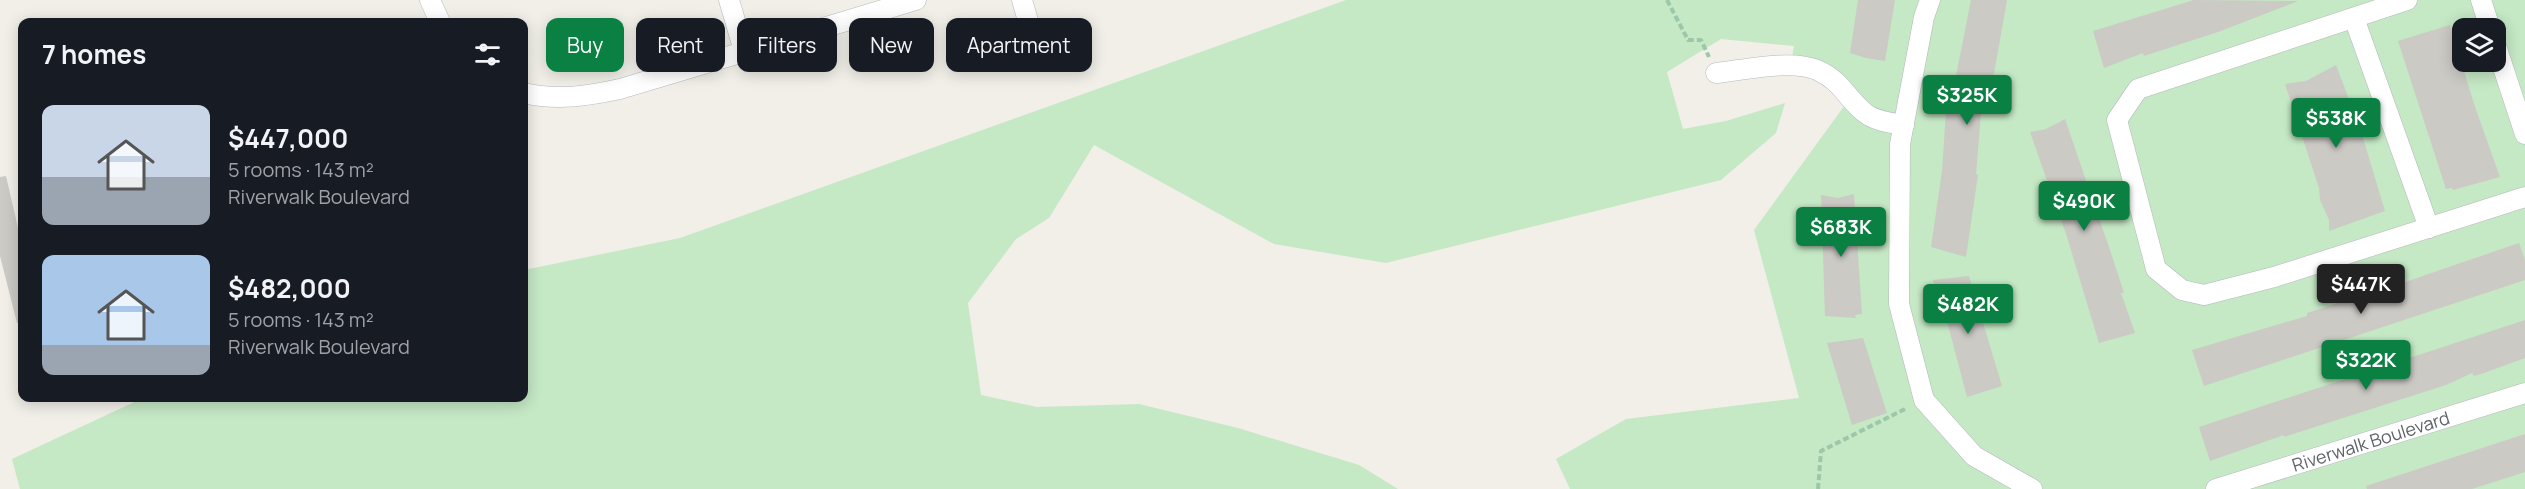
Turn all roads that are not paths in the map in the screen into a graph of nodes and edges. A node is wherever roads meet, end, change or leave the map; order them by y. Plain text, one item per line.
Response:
1 (430, 0) edge
2 (729, 0) edge
3 (916, 0) edge
4 (1022, 0) edge
5 (1930, 0) edge
6 (2407, 0) edge
7 (2481, 0) edge
8 (438, 18) edge
9 (1027, 18) edge
10 (2354, 18) junction
11 (2487, 18) edge
12 (837, 23) edge
13 (737, 27) edge
14 (737, 53) edge
15 (2505, 72) edge
16 (1716, 73) road end
17 (528, 94) edge
18 (1904, 125) junction
19 (2525, 134) edge
20 (2525, 197) edge
21 (2429, 228) junction
22 (2525, 393) edge
23 (2032, 489) edge
24 (2216, 489) edge

1 - 8 street
2 - 13 street
3 - 12 street
4 - 9 street
5 - 18 street
6 - 10 street
7 - 11 street
10 - 21 street
10 - 21 street
14 - 17 street
15 - 19 street
16 - 18 street
18 - 23 street
20 - 21 street
22 - 24 street, Riverwalk Boulevard

